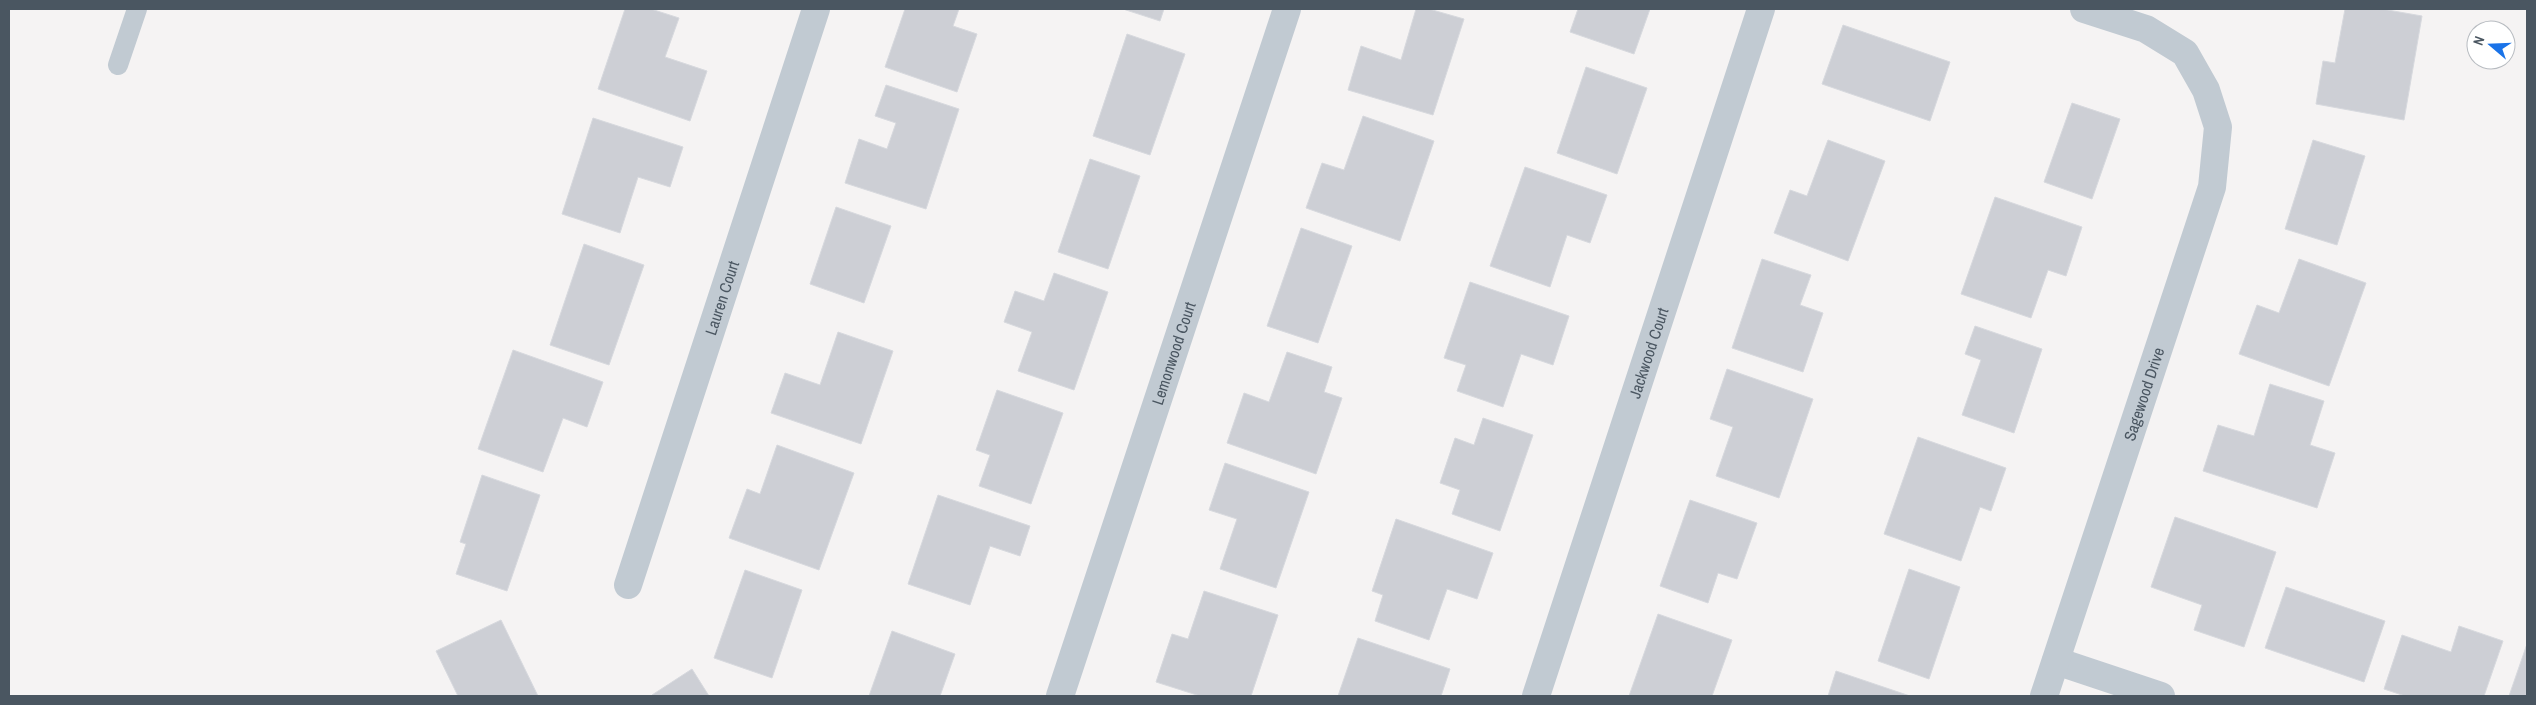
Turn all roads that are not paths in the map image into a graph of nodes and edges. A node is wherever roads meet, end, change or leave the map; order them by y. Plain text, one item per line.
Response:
1 (137, 9) edge
2 (816, 9) edge
3 (1287, 9) edge
4 (1761, 9) edge
5 (2084, 9) edge
6 (118, 65) dead end
7 (628, 585) dead end
8 (2056, 661) junction
9 (1060, 696) edge
10 (1536, 696) edge
11 (2044, 696) edge
12 (2161, 696) edge

1 - 6 lane
2 - 7 street, Lauren Court
3 - 9 street, Lemonwood Court
4 - 10 street, Jackwood Court
5 - 8 street, Sagewood Drive
8 - 11 street, Sagewood Drive
8 - 12 street

